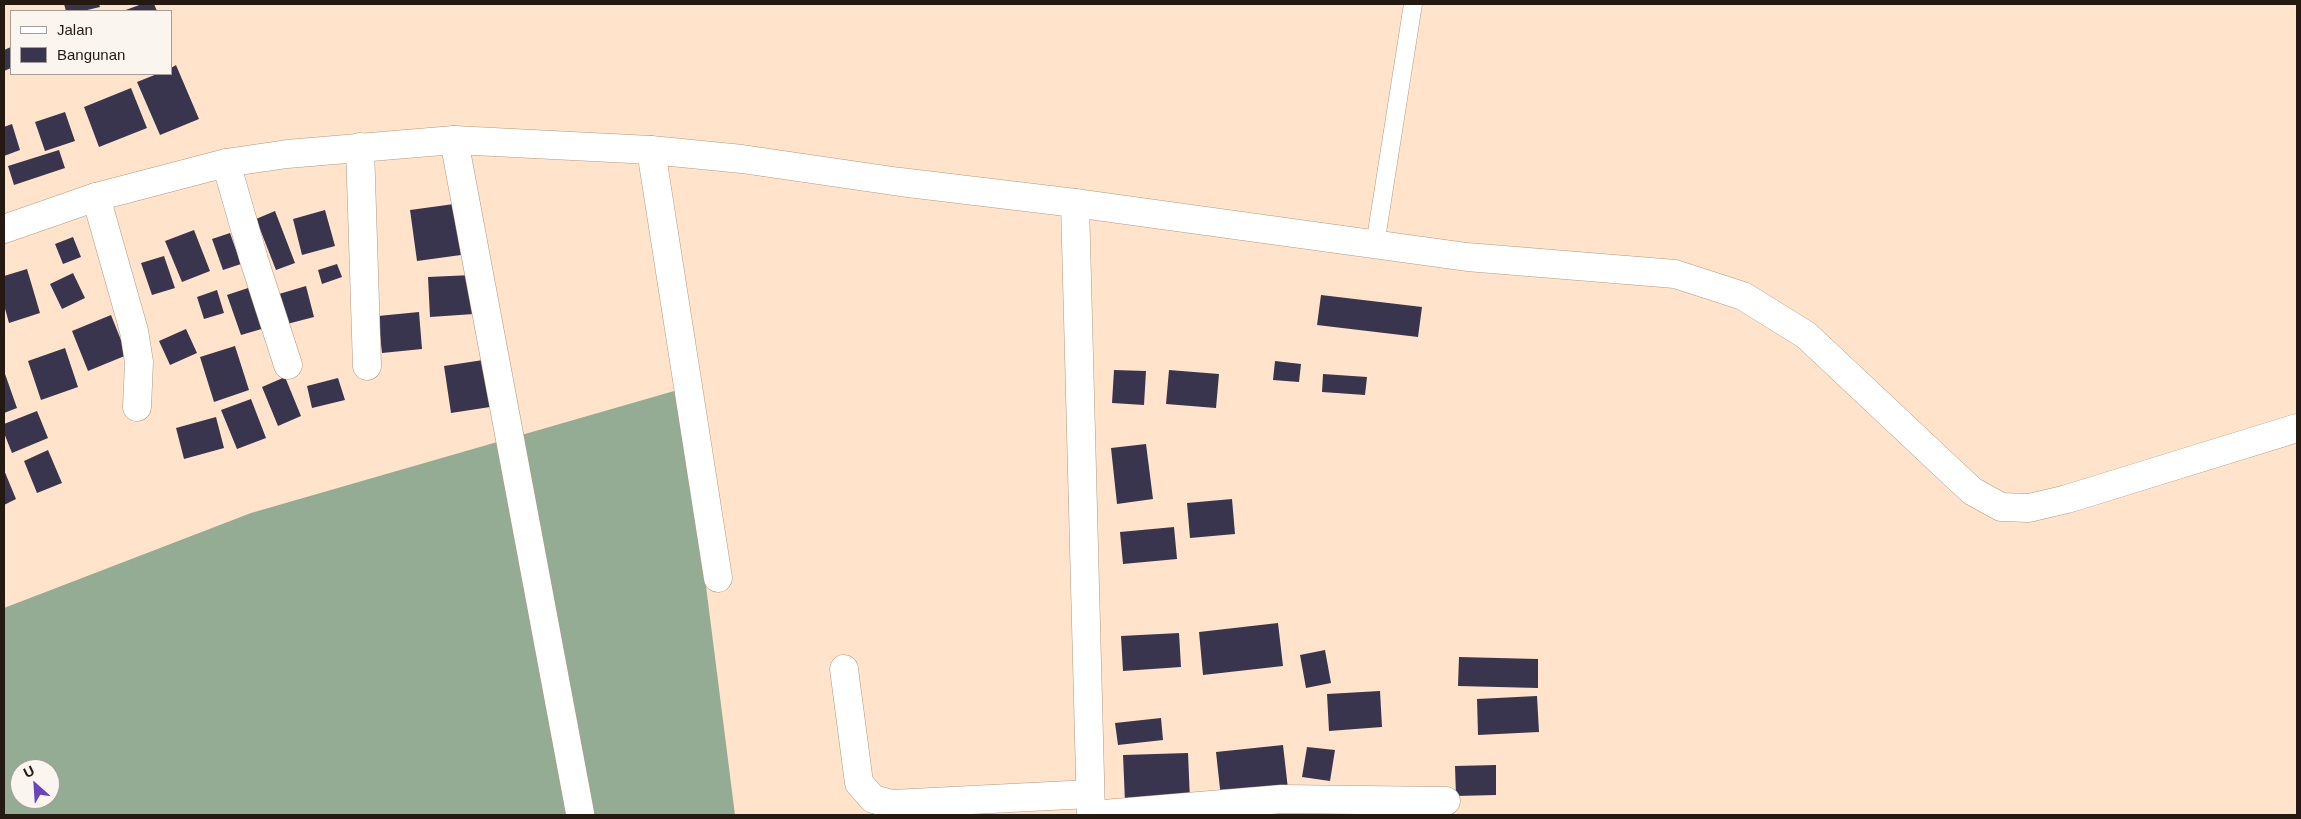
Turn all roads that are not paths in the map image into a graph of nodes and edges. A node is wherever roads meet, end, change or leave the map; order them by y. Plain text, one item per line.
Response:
1 (1413, 4) edge
2 (454, 140) junction
3 (360, 146) junction
4 (651, 150) junction
5 (226, 163) junction
6 (96, 197) junction
7 (1075, 203) junction
8 (4, 229) edge
9 (1375, 245) junction
10 (288, 365) dead end
11 (367, 366) dead end
12 (137, 406) dead end
13 (2297, 428) edge
14 (718, 578) dead end
15 (844, 669) dead end
16 (1446, 801) dead end
17 (1091, 808) edge
18 (580, 813) dead end

1 - 9 lane
2 - 3 street
2 - 4 street
2 - 18 street
3 - 5 street
3 - 11 street
4 - 7 street
4 - 14 street
5 - 6 street
5 - 10 street
6 - 8 street
6 - 12 street
7 - 9 street
7 - 17 street
9 - 13 street
15 - 17 street
16 - 17 street

